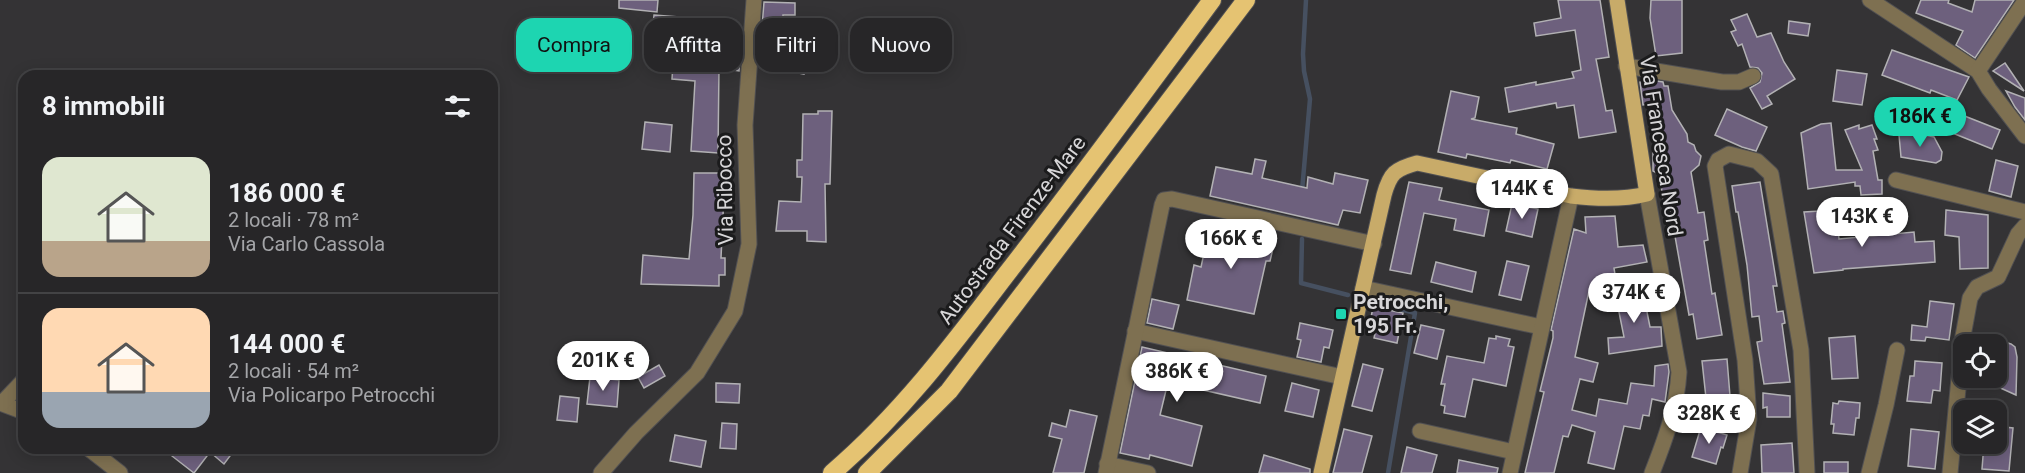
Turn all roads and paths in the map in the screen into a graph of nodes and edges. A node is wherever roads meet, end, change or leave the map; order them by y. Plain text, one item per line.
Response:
1 (754, 0) edge
2 (1212, 0) edge
3 (1246, 0) edge
4 (1617, 0) edge
5 (1870, 0) edge
6 (2025, 0) edge
7 (1626, 66) junction
8 (1978, 71) junction
9 (1753, 76) dead end
10 (2025, 136) edge
11 (1896, 180) dead end
12 (1647, 194) junction
13 (1571, 196) junction
14 (2025, 212) edge
15 (2025, 226) edge
16 (1374, 244) junction
17 (1363, 288) junction
18 (1542, 327) junction
19 (1135, 331) junction
20 (1897, 350) dead end
21 (1342, 377) junction
22 (18, 386) edge
23 (1, 403) edge
24 (18, 410) edge
25 (1420, 431) dead end
26 (1514, 452) junction
27 (96, 454) edge
28 (1106, 468) edge
29 (120, 473) edge
30 (601, 473) edge
31 (832, 473) edge
32 (867, 473) edge
33 (1148, 473) edge
34 (1321, 473) edge
35 (1510, 473) edge
36 (1652, 473) edge
37 (1740, 473) edge
38 (1807, 473) edge
39 (1869, 473) edge
40 (1950, 473) edge

1 - 30 street, Via Ribocco
2 - 31 highway, Autostrada Firenze-Mare
3 - 32 highway
4 - 7 main road, Via Francesca Nord
5 - 8 street
6 - 8 street
7 - 9 street
7 - 12 main road, Via Francesca Nord
8 - 10 street
11 - 14 street
12 - 13 main road
12 - 36 street, Via Francesca Nord
13 - 16 main road
13 - 18 street
15 - 40 street
16 - 17 main road
16 - 19 street
17 - 18 street
17 - 21 main road
18 - 26 street
19 - 21 street
19 - 28 street
20 - 39 street
21 - 34 main road
22 - 23 street
23 - 24 street
25 - 26 street
26 - 35 street
27 - 29 street
28 - 33 street
37 - 38 street

